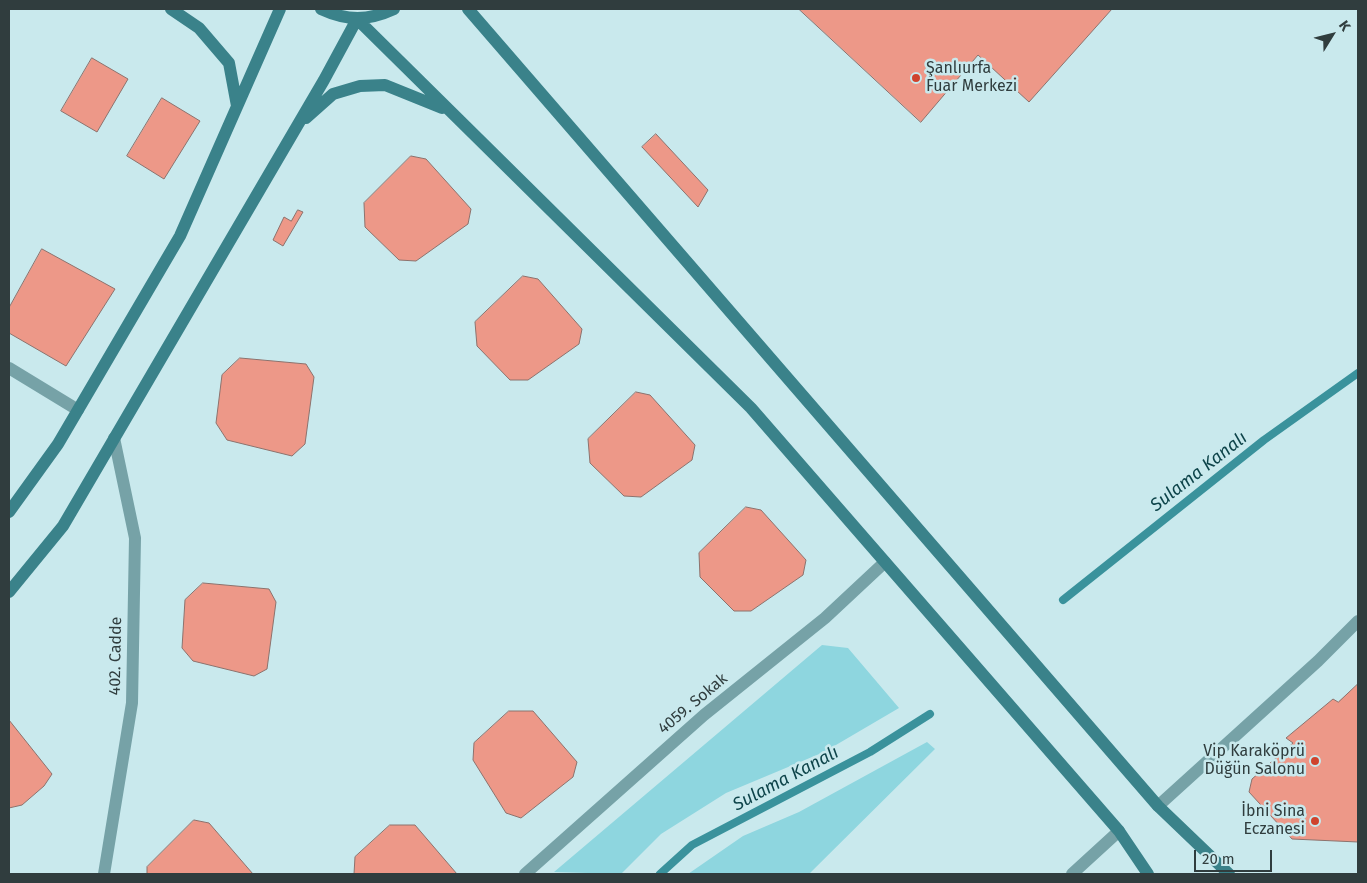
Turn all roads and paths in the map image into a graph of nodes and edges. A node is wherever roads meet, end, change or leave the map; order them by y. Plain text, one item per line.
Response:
1 (171, 9) edge
2 (280, 9) edge
3 (321, 9) edge
4 (394, 9) edge
5 (468, 9) edge
6 (356, 19) junction
7 (237, 106) junction
8 (448, 110) junction
9 (297, 126) junction
10 (9, 368) edge
11 (78, 410) junction
12 (114, 438) junction
13 (9, 512) edge
14 (884, 562) junction
15 (9, 592) edge
16 (1358, 621) edge
17 (1158, 806) junction
18 (1119, 831) junction
19 (104, 874) edge
20 (526, 874) edge
21 (1072, 874) edge
22 (1148, 874) edge
23 (1229, 874) edge

1 - 7 main road
2 - 7 main road
3 - 6 main road
4 - 6 main road
5 - 17 main road
6 - 8 main road
6 - 9 main road
7 - 11 main road
8 - 9 main road
8 - 14 main road
9 - 12 main road
10 - 11 street
11 - 13 main road
12 - 15 main road
12 - 19 street, 402. Cadde
14 - 18 main road
14 - 20 street, 4059. Sokak
16 - 17 street
17 - 23 main road
18 - 21 street
18 - 22 main road

